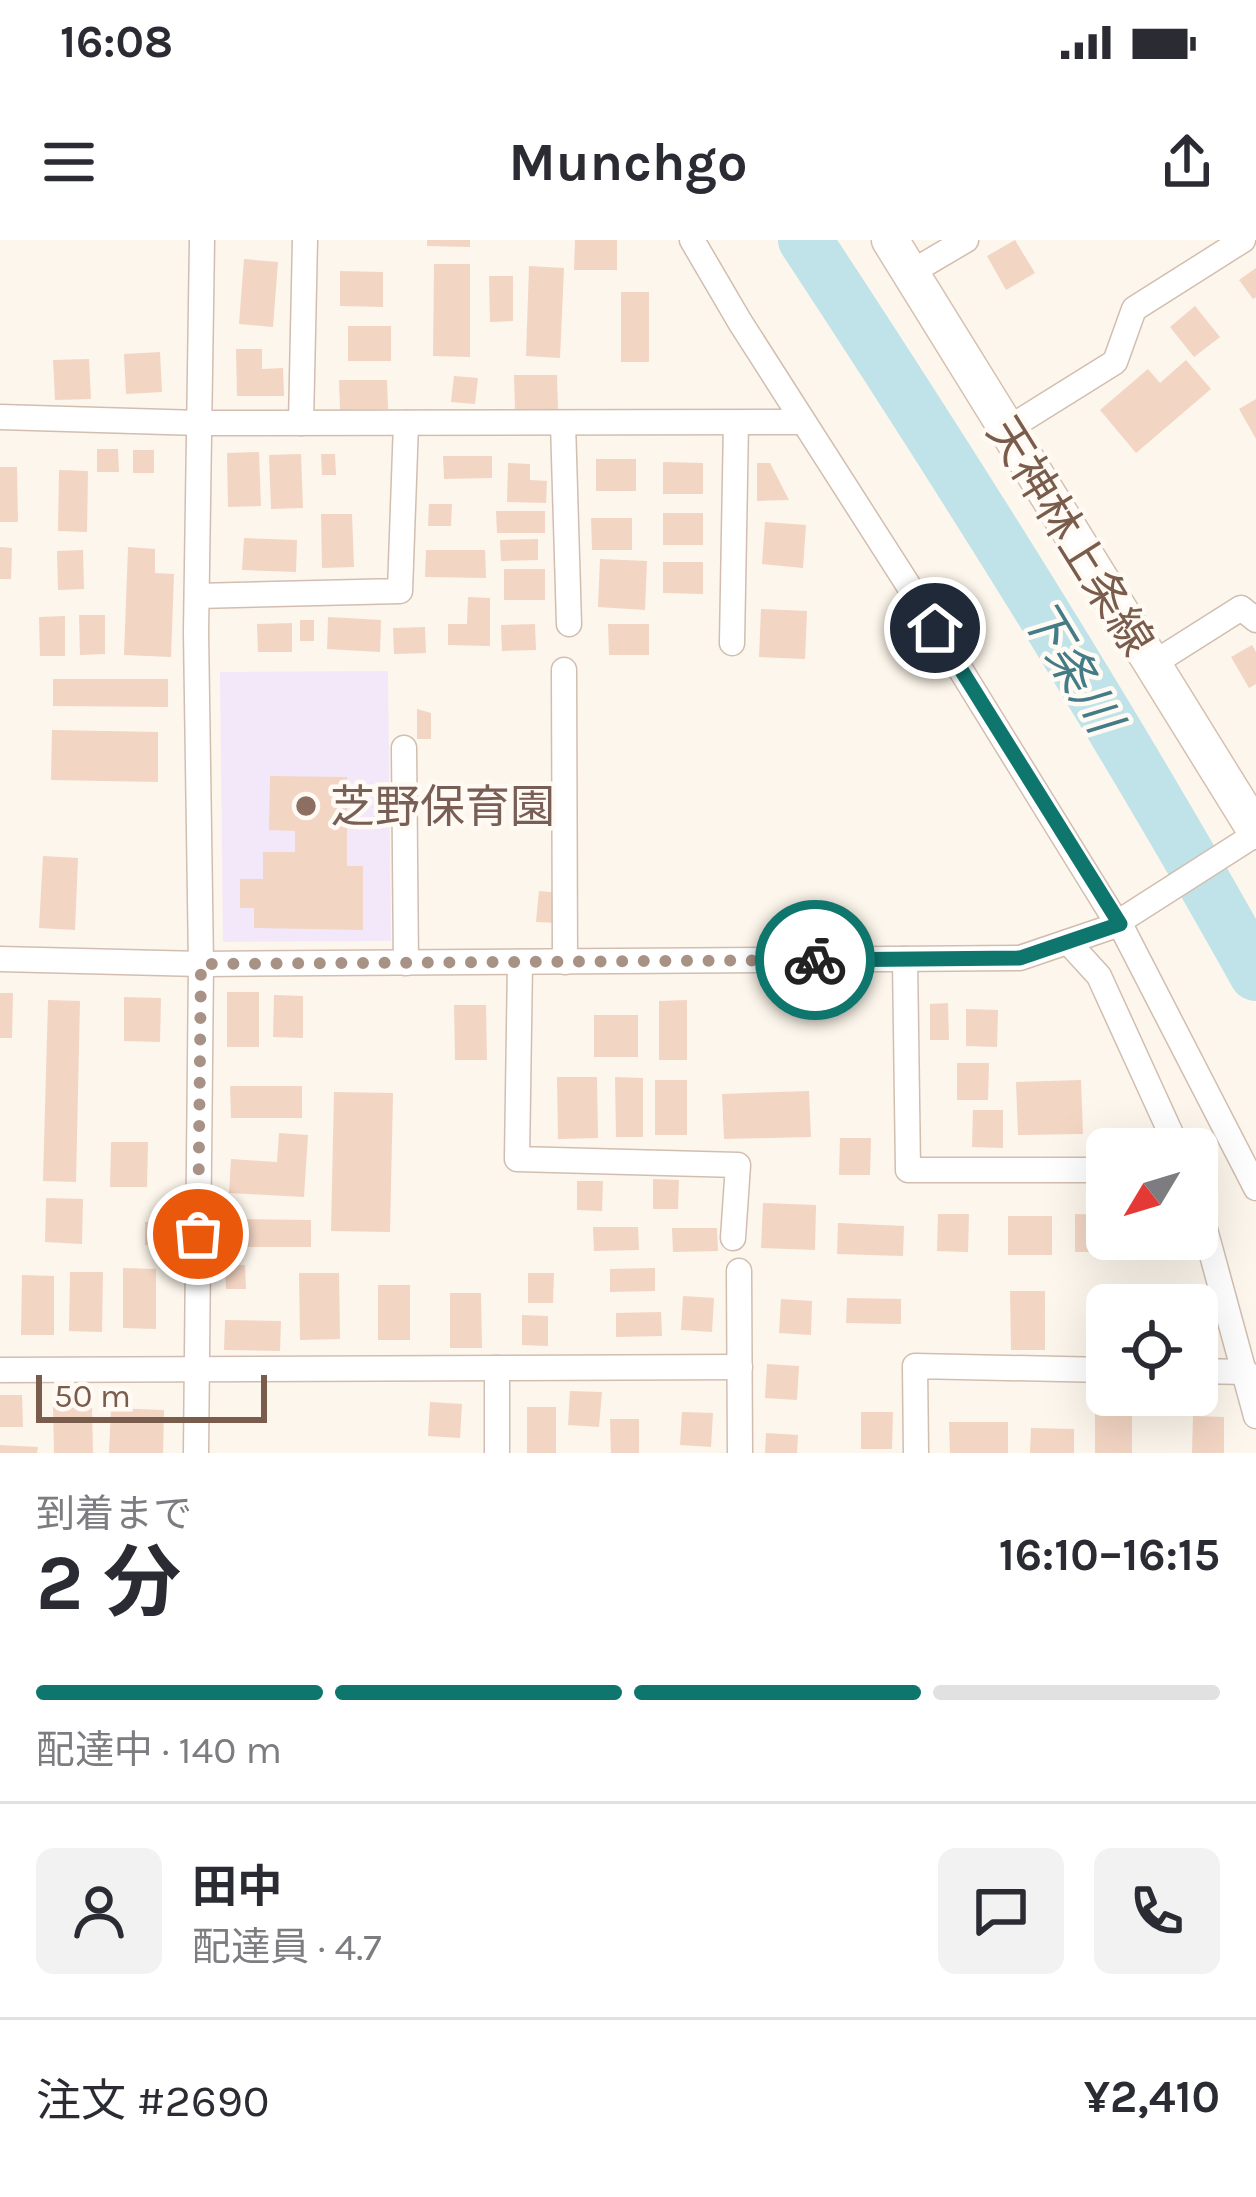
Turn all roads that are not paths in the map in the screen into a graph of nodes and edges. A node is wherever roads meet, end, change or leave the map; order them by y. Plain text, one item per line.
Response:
1 (202, 240) edge
2 (305, 240) edge
3 (692, 240) edge
4 (890, 240) edge
5 (965, 240) edge
6 (1243, 240) edge
7 (910, 273) junction
8 (0, 417) edge
9 (802, 422) junction
10 (199, 423) junction
11 (302, 423) junction
12 (406, 423) junction
13 (563, 423) junction
14 (736, 423) junction
15 (1006, 430) junction
16 (197, 596) junction
17 (1256, 620) edge
18 (569, 624) dead end
19 (732, 643) dead end
20 (1151, 665) junction
21 (564, 670) dead end
22 (404, 748) dead end
23 (1256, 832) edge
24 (1122, 921) junction
25 (1068, 942) junction
26 (0, 959) edge
27 (905, 959) junction
28 (520, 962) junction
29 (565, 962) junction
30 (406, 963) junction
31 (201, 964) junction
32 (1168, 1128) edge
33 (1086, 1170) edge
34 (1256, 1188) edge
35 (733, 1238) dead end
36 (1214, 1260) edge
37 (740, 1271) dead end
38 (740, 1367) junction
39 (497, 1368) junction
40 (197, 1369) junction
41 (0, 1370) edge
42 (1086, 1370) edge
43 (1218, 1371) edge
44 (1246, 1372) junction
45 (1256, 1416) edge
46 (196, 1453) edge
47 (497, 1453) edge
48 (740, 1453) edge
49 (916, 1453) edge

1 - 10 street
2 - 11 street
3 - 9 street
4 - 7 main road, 天神林上条線
5 - 7 street
6 - 15 street
7 - 15 main road, 天神林上条線
8 - 10 street
9 - 14 street
9 - 24 street
10 - 11 street
10 - 16 street
11 - 12 street
12 - 13 street
12 - 16 street
13 - 14 street
13 - 18 street
14 - 19 street
15 - 20 main road, 天神林上条線
16 - 31 street
17 - 20 street
20 - 23 main road, 天神林上条線
21 - 29 street
22 - 30 street
23 - 24 street
24 - 25 street
24 - 34 street
25 - 27 street
25 - 32 street
26 - 31 street
27 - 29 street
27 - 33 street
28 - 29 street
28 - 30 street
28 - 35 street
30 - 31 street
31 - 40 street
36 - 44 street
37 - 38 street
38 - 39 street
38 - 48 street
39 - 40 street
39 - 47 street
40 - 41 street
40 - 46 street
42 - 49 street
43 - 44 street
44 - 45 street

